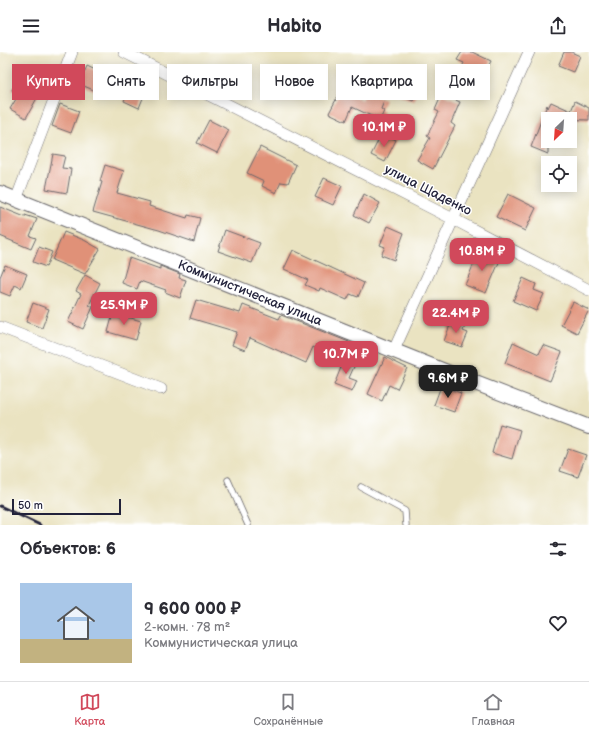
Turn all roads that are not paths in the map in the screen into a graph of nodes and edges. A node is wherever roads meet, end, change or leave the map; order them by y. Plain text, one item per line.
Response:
1 (72, 52) edge
2 (124, 52) edge
3 (529, 52) edge
4 (0, 194) edge
5 (16, 200) junction
6 (453, 219) junction
7 (589, 290) edge
8 (0, 327) edge
9 (394, 350) junction
10 (161, 389) dead end
11 (589, 427) edge
12 (228, 480) dead end
13 (361, 487) dead end
14 (248, 525) edge
15 (406, 525) edge

1 - 5 street
2 - 6 street, улица Щаденко
3 - 6 street
4 - 5 street, Коммунистическая улица
5 - 9 street, Коммунистическая улица
6 - 7 street, улица Щаденко
6 - 9 street
8 - 10 street
9 - 11 street, Коммунистическая улица
12 - 14 lane
13 - 15 lane

